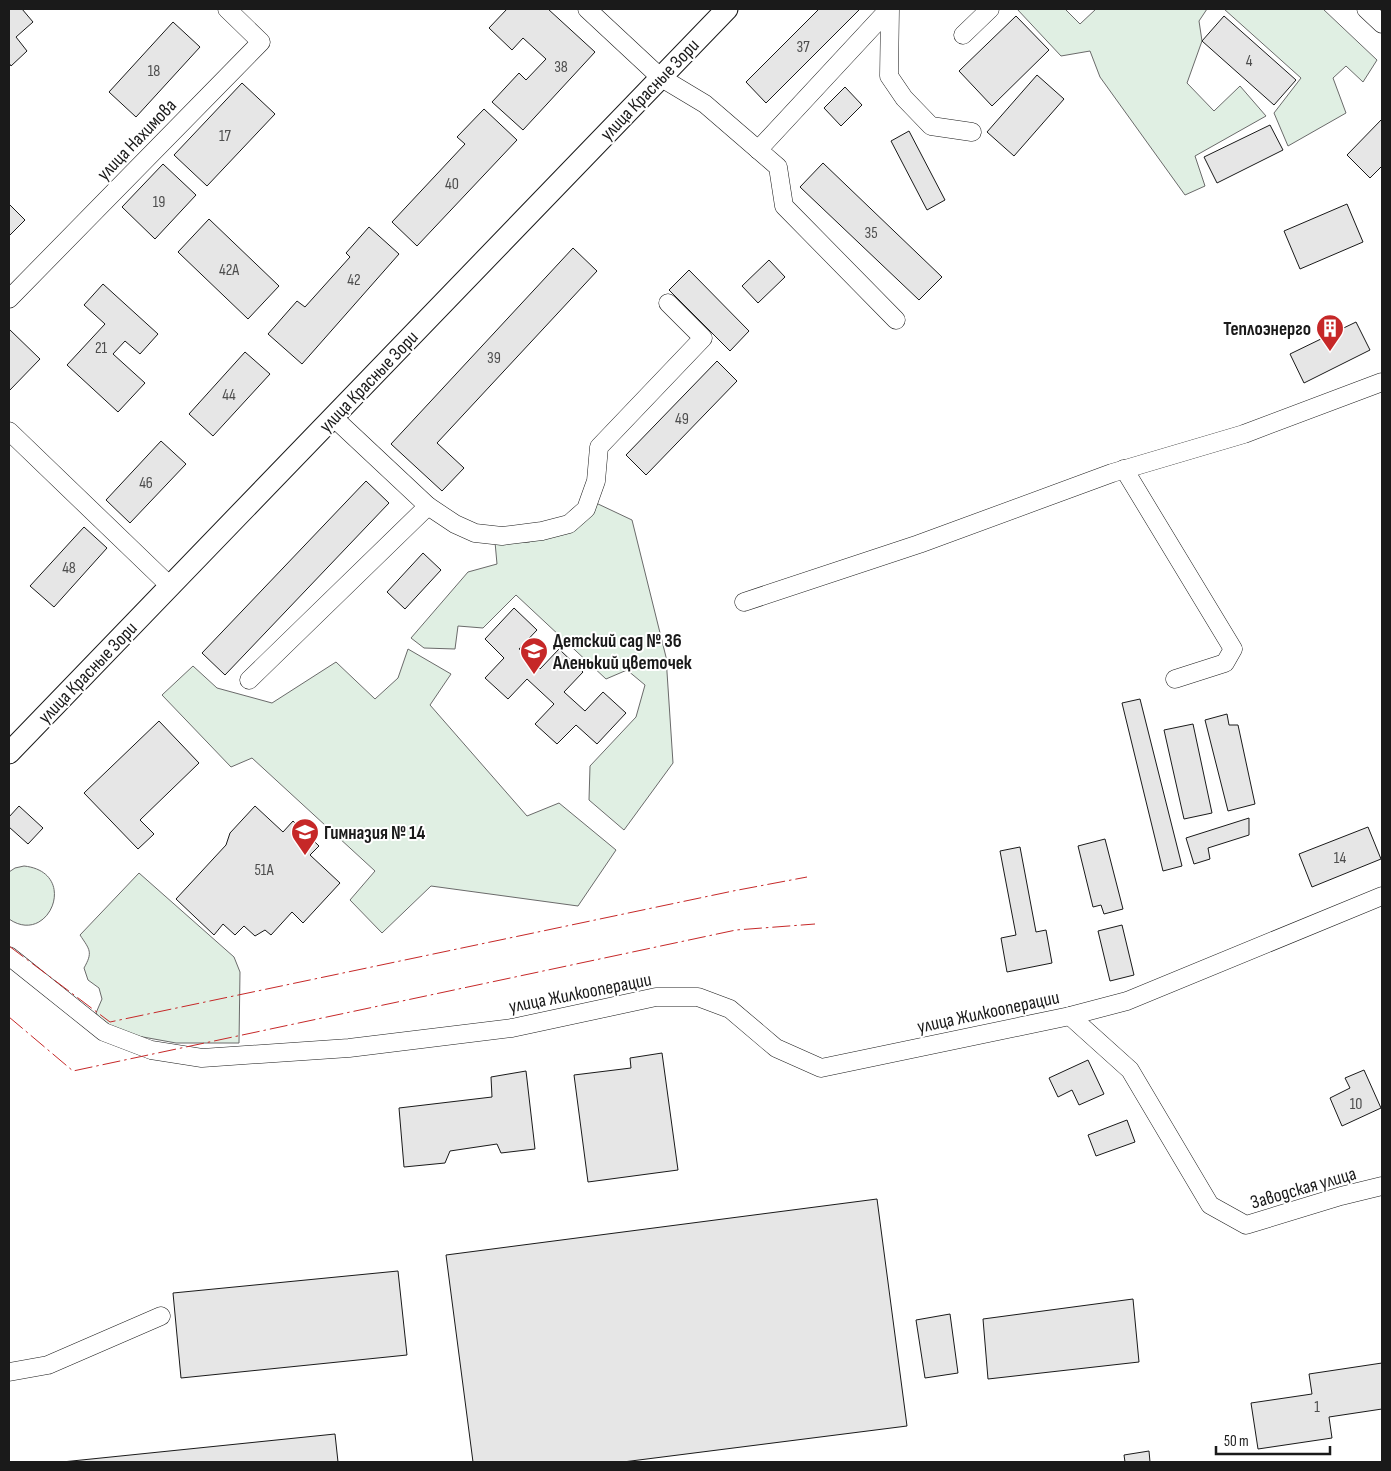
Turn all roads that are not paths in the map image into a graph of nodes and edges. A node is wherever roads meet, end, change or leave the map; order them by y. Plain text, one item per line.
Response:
1 (227, 9) edge
2 (587, 9) edge
3 (727, 9) edge
4 (889, 9) edge
5 (990, 9) edge
6 (1366, 9) edge
7 (1382, 24) edge
8 (963, 35) dead end
9 (660, 77) junction
10 (972, 132) dead end
11 (758, 150) junction
12 (9, 299) edge
13 (668, 303) dead end
14 (896, 320) dead end
15 (1382, 382) edge
16 (334, 417) junction
17 (9, 431) edge
18 (1124, 470) junction
19 (428, 506) junction
20 (170, 586) junction
21 (744, 602) dead end
22 (1175, 679) dead end
23 (249, 680) dead end
24 (9, 753) edge
25 (1382, 896) edge
26 (9, 956) edge
27 (1070, 1016) junction
28 (1382, 1186) edge
29 (161, 1316) dead end
30 (9, 1372) edge

1 - 12 street, улица Нахимова
2 - 9 street
3 - 9 main road, улица Красные Зори
4 - 10 street
4 - 11 street
5 - 8 street
6 - 7 street
9 - 11 street
9 - 16 main road, улица Красные Зори
11 - 14 street
13 - 19 street
15 - 18 street
16 - 19 street
16 - 20 main road, улица Красные Зори
17 - 20 street
18 - 21 street
18 - 22 street
19 - 23 street
20 - 24 main road, улица Красные Зори
25 - 27 street, улица Жилкооперации
26 - 27 street, улица Жилкооперации
27 - 28 street, Заводская улица
29 - 30 street

